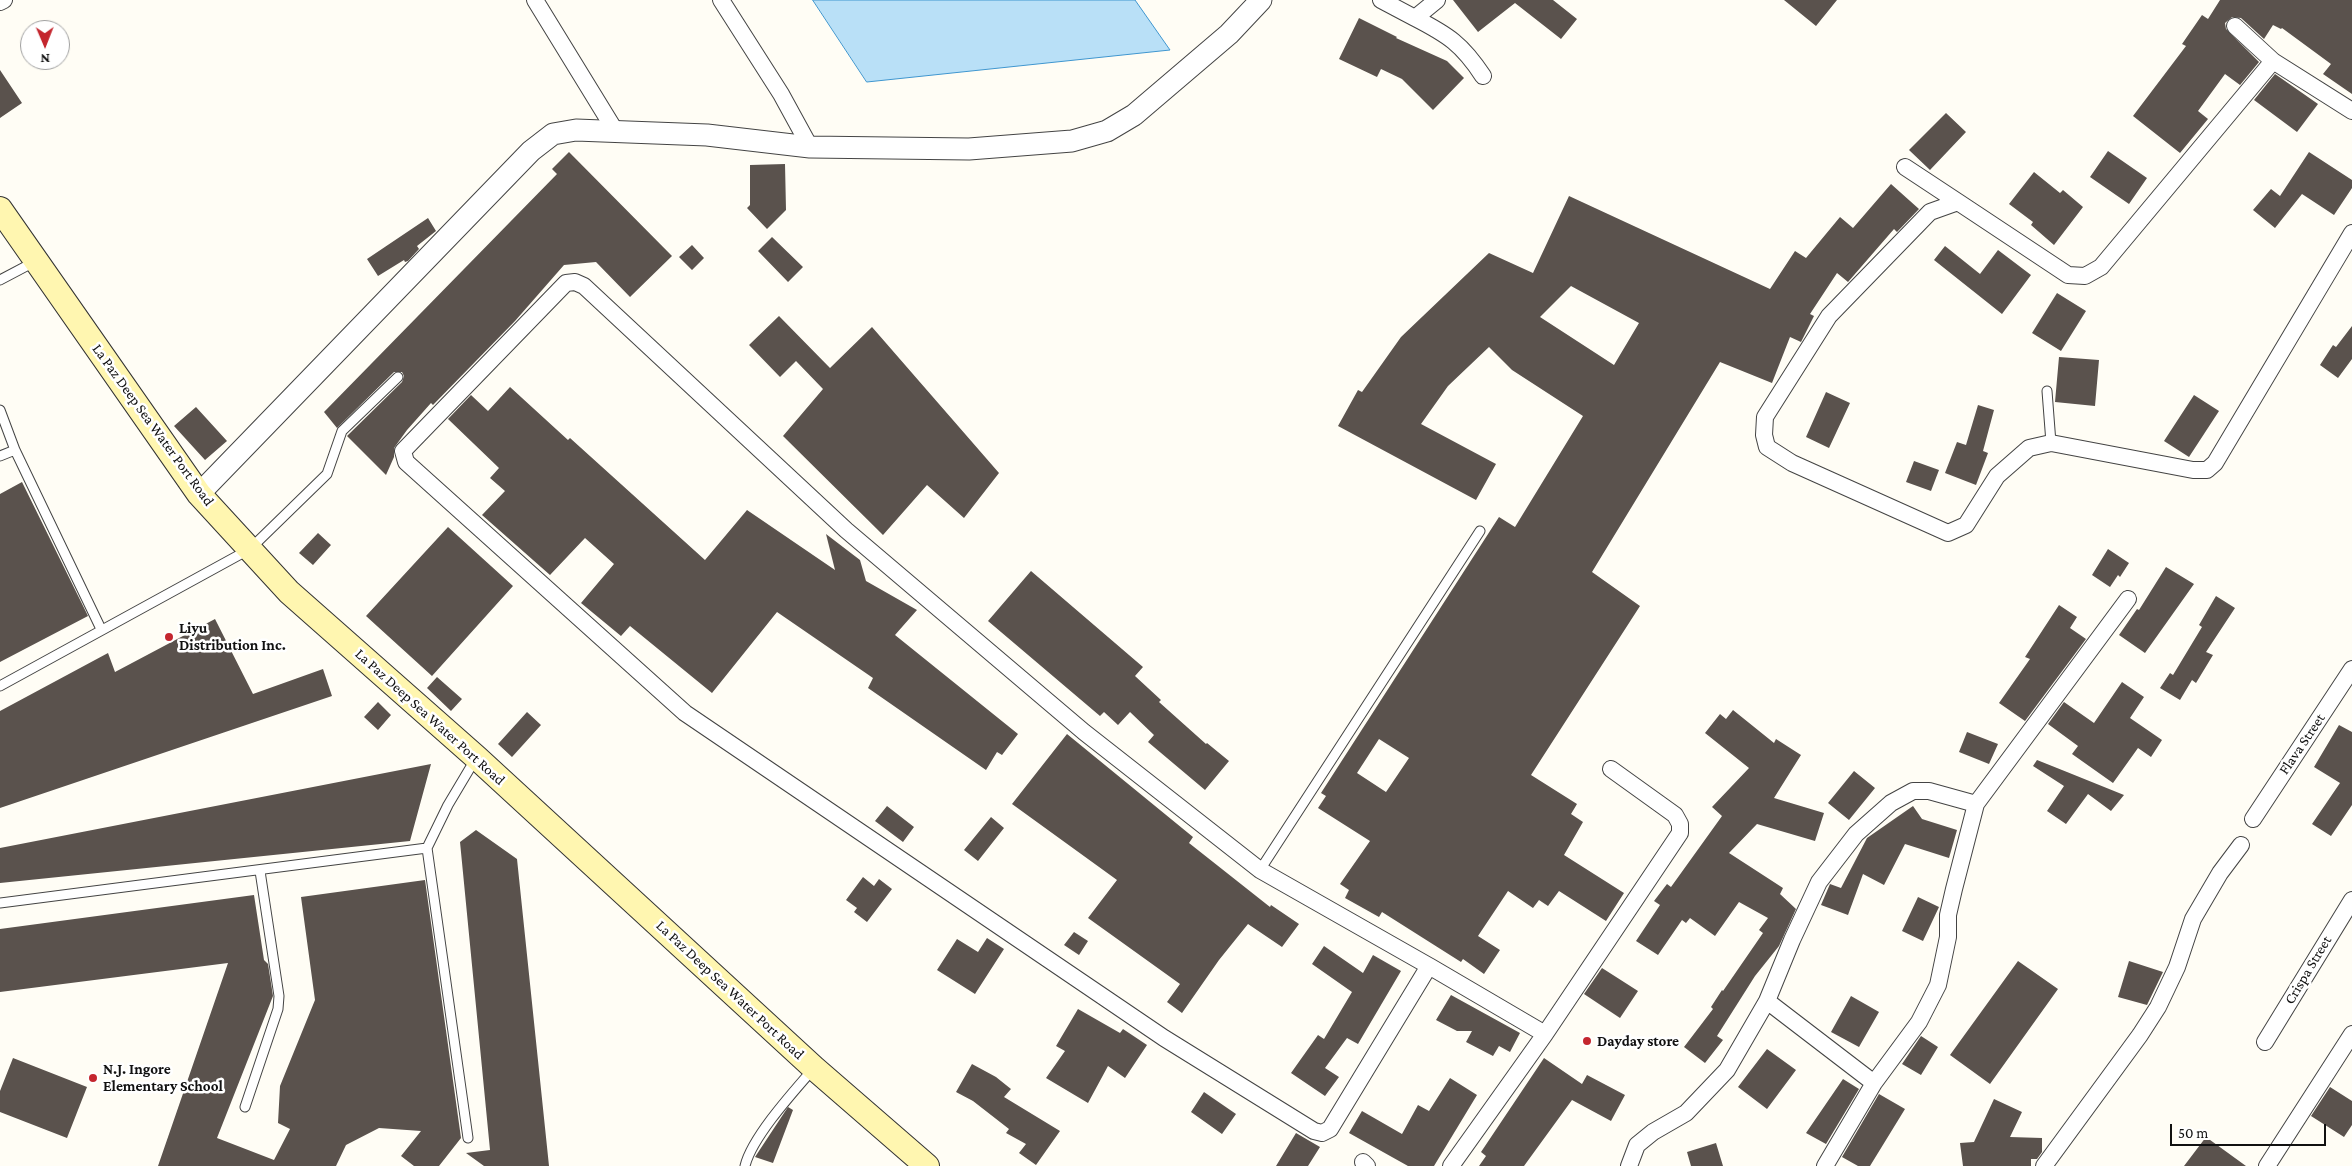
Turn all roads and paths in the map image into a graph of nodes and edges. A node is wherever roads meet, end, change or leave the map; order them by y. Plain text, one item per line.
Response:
1 (4, 0) edge
2 (535, 0) edge
3 (722, 0) edge
4 (1261, 0) edge
5 (1381, 0) edge
6 (1437, 0) edge
7 (0, 2) edge
8 (1415, 18) junction
9 (2235, 26) dead end
10 (2273, 61) junction
11 (1483, 76) dead end
12 (2352, 111) edge
13 (616, 132) junction
14 (810, 148) junction
15 (1905, 167) dead end
16 (1958, 202) junction
17 (0, 209) edge
18 (2352, 233) edge
19 (37, 261) junction
20 (0, 280) edge
21 (398, 377) dead end
22 (2047, 390) dead end
23 (0, 410) edge
24 (2051, 443) junction
25 (15, 450) junction
26 (0, 456) edge
27 (199, 494) junction
28 (1480, 531) dead end
29 (250, 549) junction
30 (2128, 599) dead end
31 (100, 629) junction
32 (2352, 669) edge
33 (0, 686) edge
34 (477, 758) junction
35 (1611, 769) dead end
36 (1976, 804) junction
37 (2253, 819) dead end
38 (2242, 845) dead end
39 (427, 848) junction
40 (1260, 870) junction
41 (260, 871) junction
42 (2352, 900) edge
43 (0, 903) edge
44 (1429, 966) junction
45 (1767, 1002) junction
46 (1545, 1034) junction
47 (2352, 1034) edge
48 (2265, 1042) dead end
49 (814, 1068) junction
50 (1874, 1083) junction
51 (245, 1106) dead end
52 (468, 1138) dead end
53 (745, 1166) edge
54 (926, 1166) edge
55 (1451, 1166) edge
56 (1629, 1166) edge
57 (1825, 1166) edge
58 (2044, 1166) edge
59 (2267, 1166) edge

1 - 7 street
2 - 13 street
3 - 14 street
4 - 14 street
5 - 8 street
6 - 8 street
8 - 11 street
9 - 10 street
10 - 12 street
10 - 16 street
13 - 14 street
13 - 27 street
15 - 16 street
16 - 24 street
17 - 19 main road, La Paz Deep Sea Water Port Road
18 - 24 street
19 - 20 lane
19 - 27 main road, La Paz Deep Sea Water Port Road
21 - 29 lane
22 - 24 lane
23 - 25 lane
25 - 26 lane
25 - 31 lane
27 - 29 main road, La Paz Deep Sea Water Port Road
28 - 40 lane
29 - 31 lane
29 - 34 main road, La Paz Deep Sea Water Port Road
30 - 36 street
31 - 33 lane
32 - 37 street, Flava Street
34 - 39 lane
34 - 49 main road, La Paz Deep Sea Water Port Road
35 - 46 street
36 - 45 street
36 - 50 street
38 - 58 street
39 - 41 lane
39 - 52 lane
40 - 44 street
40 - 44 street
41 - 43 lane
41 - 51 lane
42 - 48 street, Crispa Street
44 - 46 street
45 - 50 street
45 - 56 street
46 - 55 street
47 - 59 street
49 - 53 lane
49 - 54 main road, La Paz Deep Sea Water Port Road
50 - 57 street

